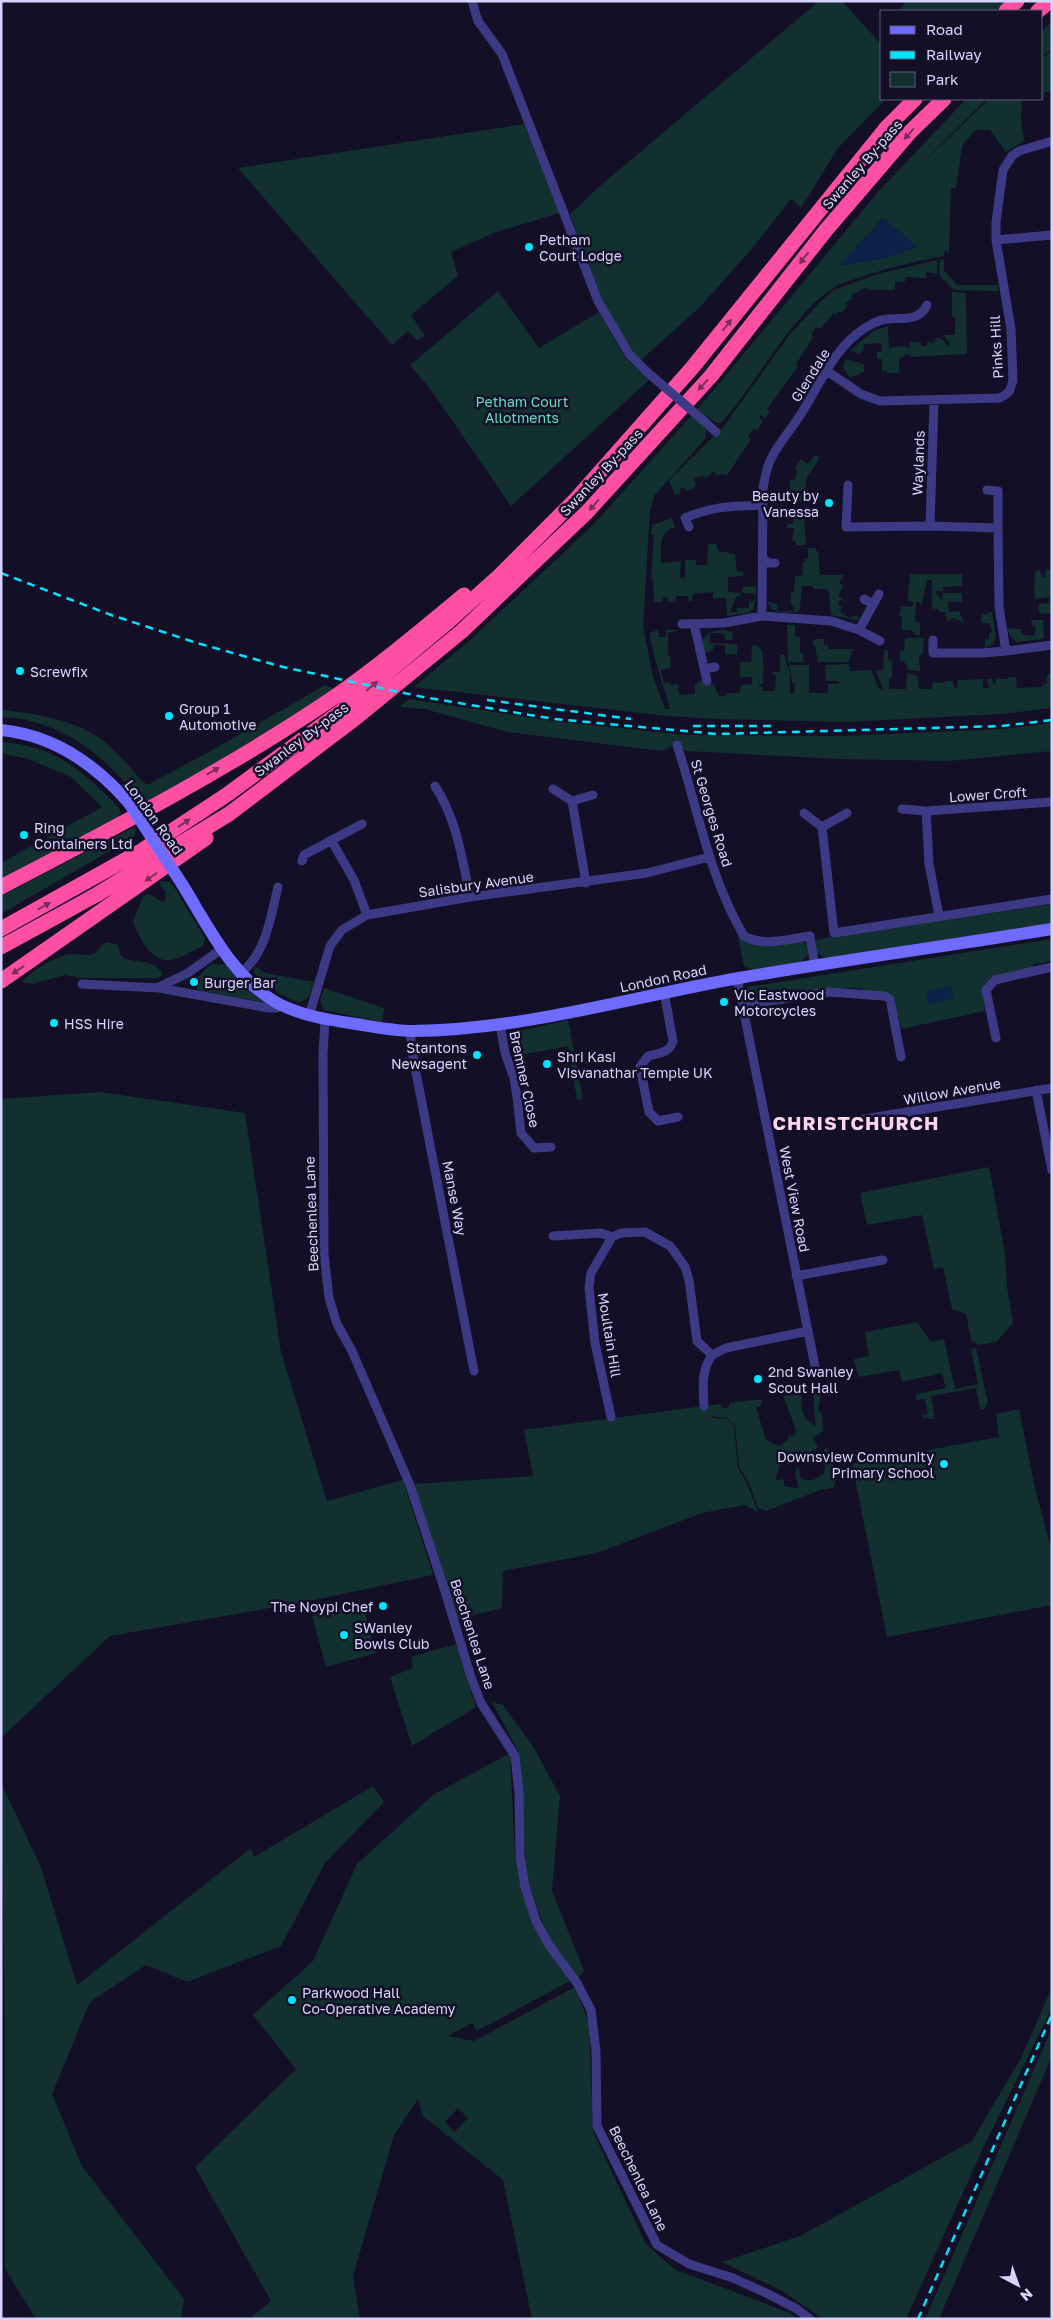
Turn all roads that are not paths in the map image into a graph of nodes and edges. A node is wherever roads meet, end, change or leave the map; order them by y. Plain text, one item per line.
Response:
1 (472, 1) edge
2 (1017, 1) edge
3 (1050, 1) edge
4 (1007, 10) edge
5 (1039, 10) edge
6 (914, 100) edge
7 (943, 100) edge
8 (1052, 142) edge
9 (1052, 235) edge
10 (996, 240) junction
11 (926, 305) dead end
12 (827, 371) junction
13 (934, 401) junction
14 (716, 432) dead end
15 (848, 485) dead end
16 (987, 490) dead end
17 (762, 505) junction
18 (930, 526) junction
19 (689, 527) dead end
20 (998, 528) junction
21 (543, 530) junction
22 (762, 558) junction
23 (775, 563) dead end
24 (879, 594) dead end
25 (864, 599) dead end
26 (873, 604) junction
27 (762, 616) junction
28 (682, 624) dead end
29 (694, 624) junction
30 (859, 630) junction
31 (933, 640) dead end
32 (880, 641) dead end
33 (1052, 645) edge
34 (1006, 651) junction
35 (715, 667) dead end
36 (704, 669) junction
37 (707, 681) dead end
38 (1, 730) edge
39 (677, 745) dead end
40 (435, 786) dead end
41 (553, 789) dead end
42 (593, 795) dead end
43 (572, 801) junction
44 (1052, 802) edge
45 (902, 809) dead end
46 (926, 812) junction
47 (804, 813) dead end
48 (847, 813) dead end
49 (229, 814) junction
50 (362, 824) dead end
51 (822, 827) junction
52 (331, 840) junction
53 (709, 857) junction
54 (302, 861) dead end
55 (586, 883) junction
56 (1, 887) edge
57 (278, 887) dead end
58 (470, 897) junction
59 (1052, 899) edge
60 (367, 915) junction
61 (939, 916) junction
62 (1, 928) edge
63 (1052, 929) edge
64 (1, 947) edge
65 (223, 948) junction
66 (815, 966) junction
67 (1052, 967) edge
68 (241, 972) junction
69 (737, 978) junction
70 (1, 981) edge
71 (82, 984) dead end
72 (159, 988) junction
73 (664, 992) junction
74 (281, 1005) junction
75 (743, 1005) junction
76 (309, 1016) junction
77 (325, 1020) junction
78 (500, 1024) junction
79 (410, 1031) junction
80 (996, 1038) dead end
81 (901, 1057) dead end
82 (1052, 1088) edge
83 (1036, 1090) junction
84 (678, 1117) dead end
85 (858, 1120) dead end
86 (551, 1146) dead end
87 (1052, 1170) edge
88 (553, 1236) dead end
89 (612, 1237) junction
90 (883, 1260) dead end
91 (796, 1276) junction
92 (808, 1331) junction
93 (712, 1355) junction
94 (815, 1366) dead end
95 (474, 1371) dead end
96 (704, 1406) dead end
97 (611, 1417) dead end
98 (810, 2319) edge

1 - 14 street, bridge
2 - 4 highway
3 - 5 highway
21 -> 6 highway, Swanley By-pass
7 -> 49 highway, Swanley By-pass
8 - 10 street, Pinks Hill
9 - 10 street
10 - 13 street, Pinks Hill
11 - 12 street, Glendale
12 - 13 street, Pinks Hill
12 - 17 street, Glendale
13 - 18 street, Waylands
15 - 18 street
16 - 20 street
17 - 19 street
17 - 22 street, Glendale
18 - 20 street
20 - 34 street
56 -> 21 highway
62 -> 21 highway
22 - 23 street
22 - 27 street, Glendale
24 - 26 street
25 - 26 street
26 - 30 street
27 - 29 street
27 - 30 street
28 - 29 street
29 - 36 street
30 - 32 street
31 - 34 street
33 - 34 street
35 - 36 street
36 - 37 street
38 - 65 main road, London Road, bridge
39 - 53 street, St Georges Road
40 - 58 street
41 - 43 street
42 - 43 street
43 - 55 street
44 - 46 street, Lower Croft
45 - 46 street, Lower Croft
46 - 61 street
47 - 51 street
48 - 51 street
49 - 64 highway
49 -> 70 highway
50 - 52 street
51 - 61 street
52 - 54 street
52 - 60 street
53 - 55 street, Salisbury Avenue
53 - 66 street, St Georges Road
55 - 58 street, Salisbury Avenue
57 - 68 street
58 - 60 street, Salisbury Avenue
59 - 61 street
60 - 76 street, Salisbury Avenue
63 - 66 main road, London Road
65 - 68 main road, London Road
65 - 72 street
66 - 69 main road, London Road
67 - 80 street
68 - 74 main road, London Road
69 - 73 main road, London Road
69 - 75 street, West View Road
71 - 72 street, London Road
72 - 74 street, London Road
73 - 78 main road, London Road
73 - 84 street
74 - 76 main road, London Road
75 - 81 street
75 - 91 street, West View Road
76 - 77 main road, London Road
77 - 79 main road, London Road
77 - 98 street, Beechenlea Lane
78 - 79 main road, London Road
78 - 86 street, Bremner Close
79 - 95 street, Manse Way
82 - 83 street, Willow Avenue
83 - 85 street, Willow Avenue
83 - 87 street
88 - 89 street
89 - 93 street
89 - 97 street, Moultain Hill
90 - 91 street
91 - 92 street, West View Road
92 - 93 street
92 - 94 street, West View Road
93 - 96 street

